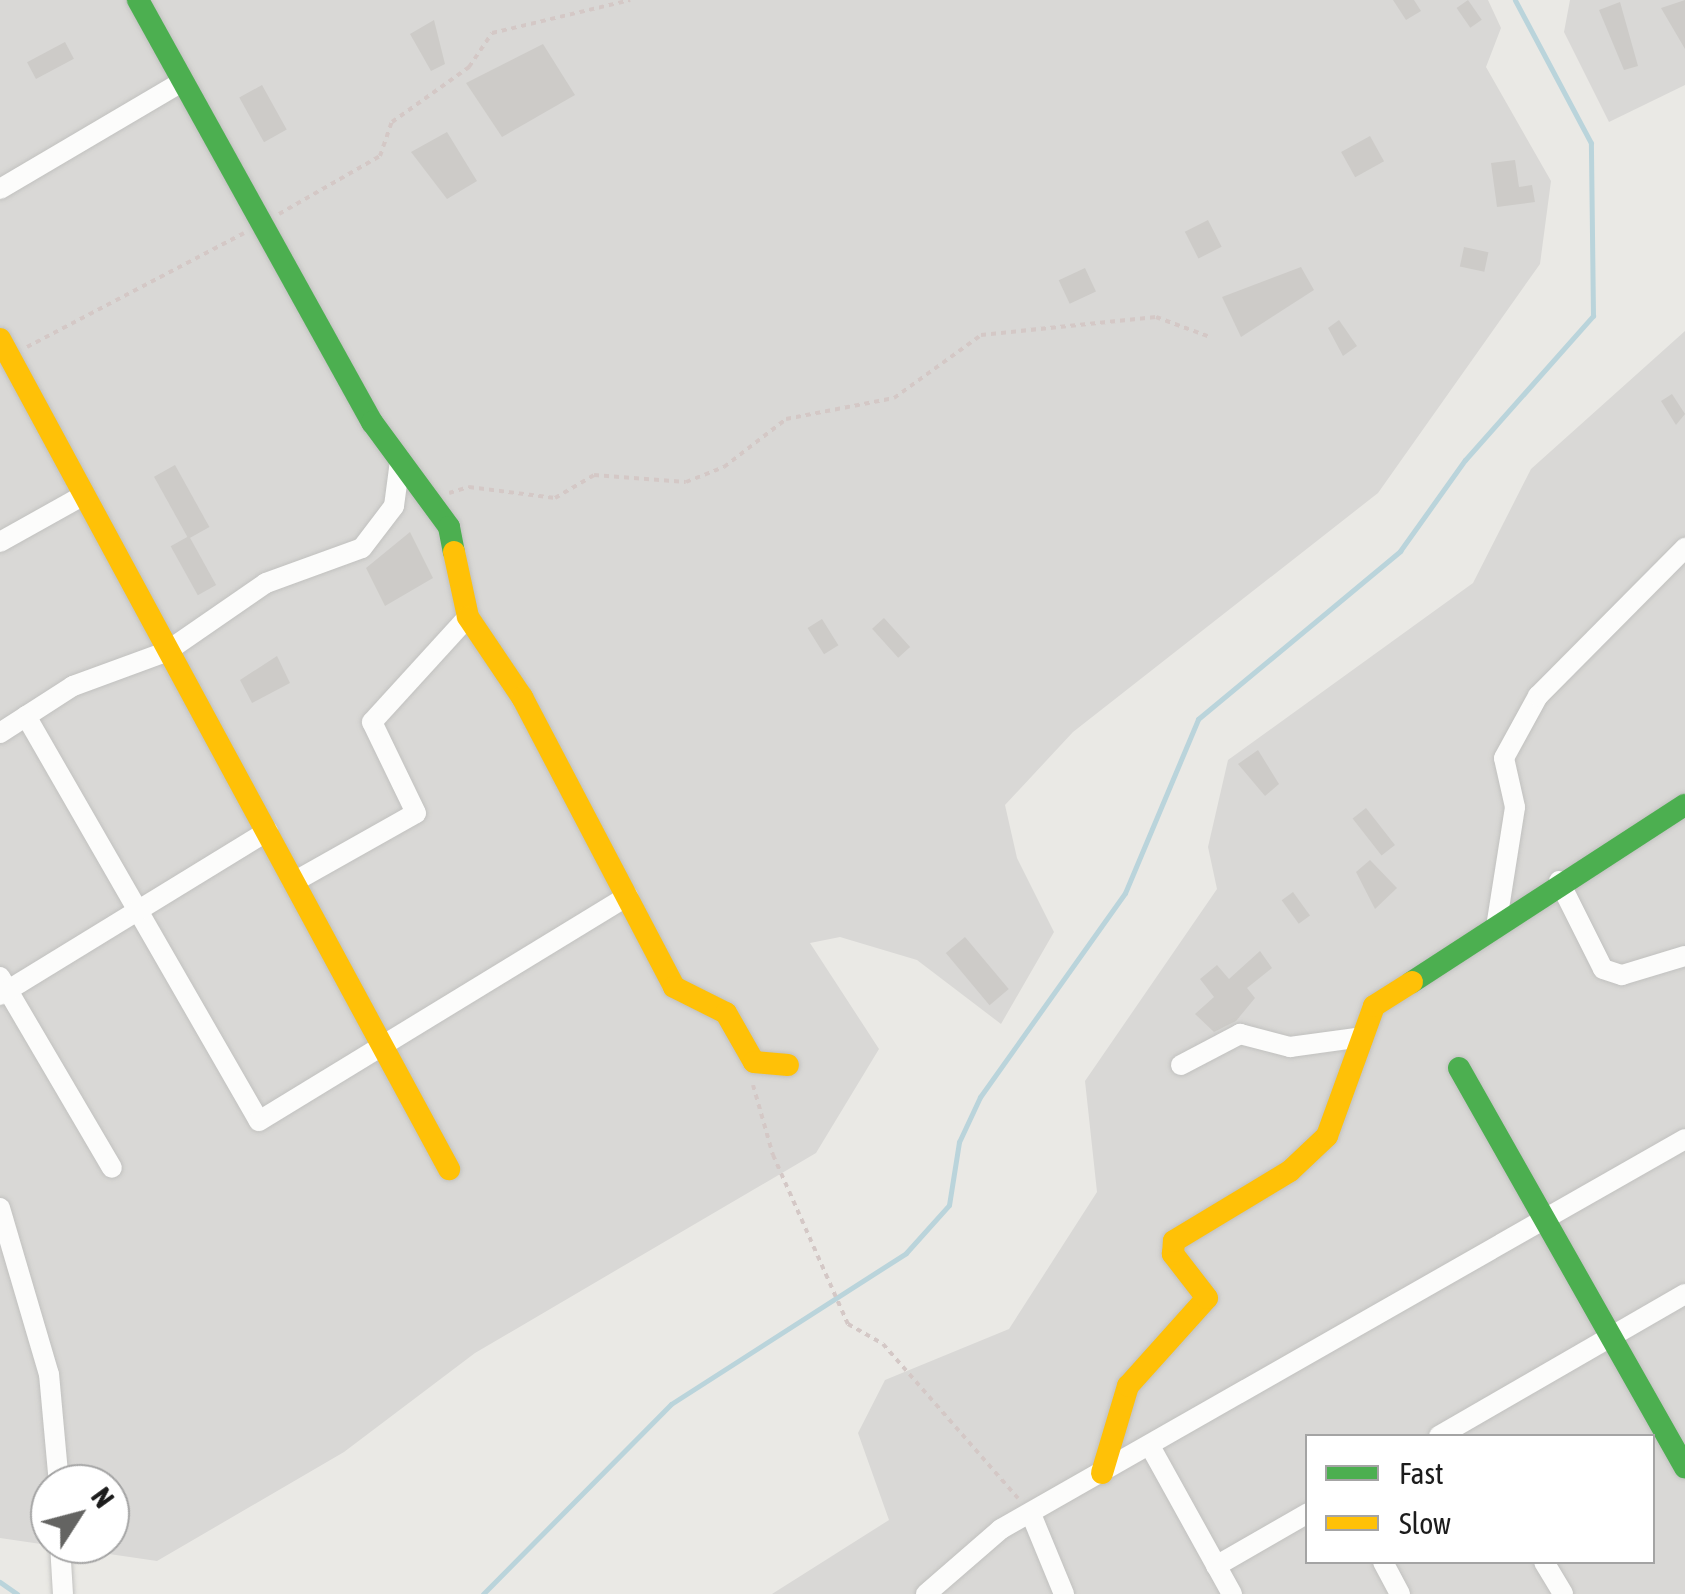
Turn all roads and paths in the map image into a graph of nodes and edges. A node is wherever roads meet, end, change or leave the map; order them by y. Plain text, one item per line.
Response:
1 (138, 0) edge
2 (630, 0) edge
3 (183, 81) junction
4 (0, 189) edge
5 (261, 224) junction
6 (1210, 337) dead end
7 (3, 352) edge
8 (400, 462) junction
9 (84, 495) junction
10 (430, 499) junction
11 (0, 542) edge
12 (1685, 548) edge
13 (468, 617) junction
14 (166, 652) junction
15 (26, 716) junction
16 (0, 732) edge
17 (1685, 805) edge
18 (268, 831) junction
19 (299, 879) junction
20 (1559, 881) junction
21 (628, 896) junction
22 (133, 914) junction
23 (1497, 921) junction
24 (1685, 956) edge
25 (3, 987) edge
26 (1356, 1038) junction
27 (384, 1048) junction
28 (754, 1062) junction
29 (788, 1065) dead end
30 (1181, 1065) dead end
31 (1460, 1068) dead end
32 (1685, 1140) edge
33 (112, 1168) dead end
34 (449, 1169) dead end
35 (0, 1208) edge
36 (1545, 1220) junction
37 (1685, 1294) edge
38 (1611, 1337) junction
39 (1470, 1429) edge
40 (1150, 1446) junction
41 (56, 1464) edge
42 (1685, 1468) edge
43 (1102, 1473) junction
44 (1031, 1514) junction
45 (1305, 1515) edge
46 (61, 1564) edge
47 (1384, 1564) edge
48 (1545, 1564) edge
49 (1216, 1566) junction
50 (62, 1594) edge
51 (926, 1594) edge
52 (1064, 1594) edge
53 (1232, 1594) edge
54 (1400, 1594) edge
55 (1562, 1594) edge

1 - 3 street
2 - 5 path
3 - 4 street
3 - 5 street
5 - 7 path
5 - 8 street
6 - 10 path
7 - 9 street
8 - 10 street
8 - 14 street
9 - 11 street
9 - 14 street
10 - 13 street
12 - 23 street
13 - 19 street
13 - 21 street
14 - 15 street
14 - 18 street
15 - 16 street
15 - 22 street
17 - 20 street
18 - 19 street
18 - 22 street
19 - 27 street
20 - 23 street
20 - 24 street
21 - 27 street
21 - 28 street
22 - 25 street
22 - 27 street
23 - 26 street
25 - 33 street
26 - 30 street
26 - 43 street
27 - 34 street
28 - 29 street
28 - 44 path
31 - 36 street
32 - 36 street
35 - 41 street
36 - 38 street
36 - 40 street
37 - 38 street
38 - 39 street
38 - 42 street
40 - 43 street
40 - 49 street
43 - 44 street
44 - 51 street
44 - 52 street
45 - 49 street
46 - 50 street
47 - 54 street
48 - 55 street
49 - 53 street

